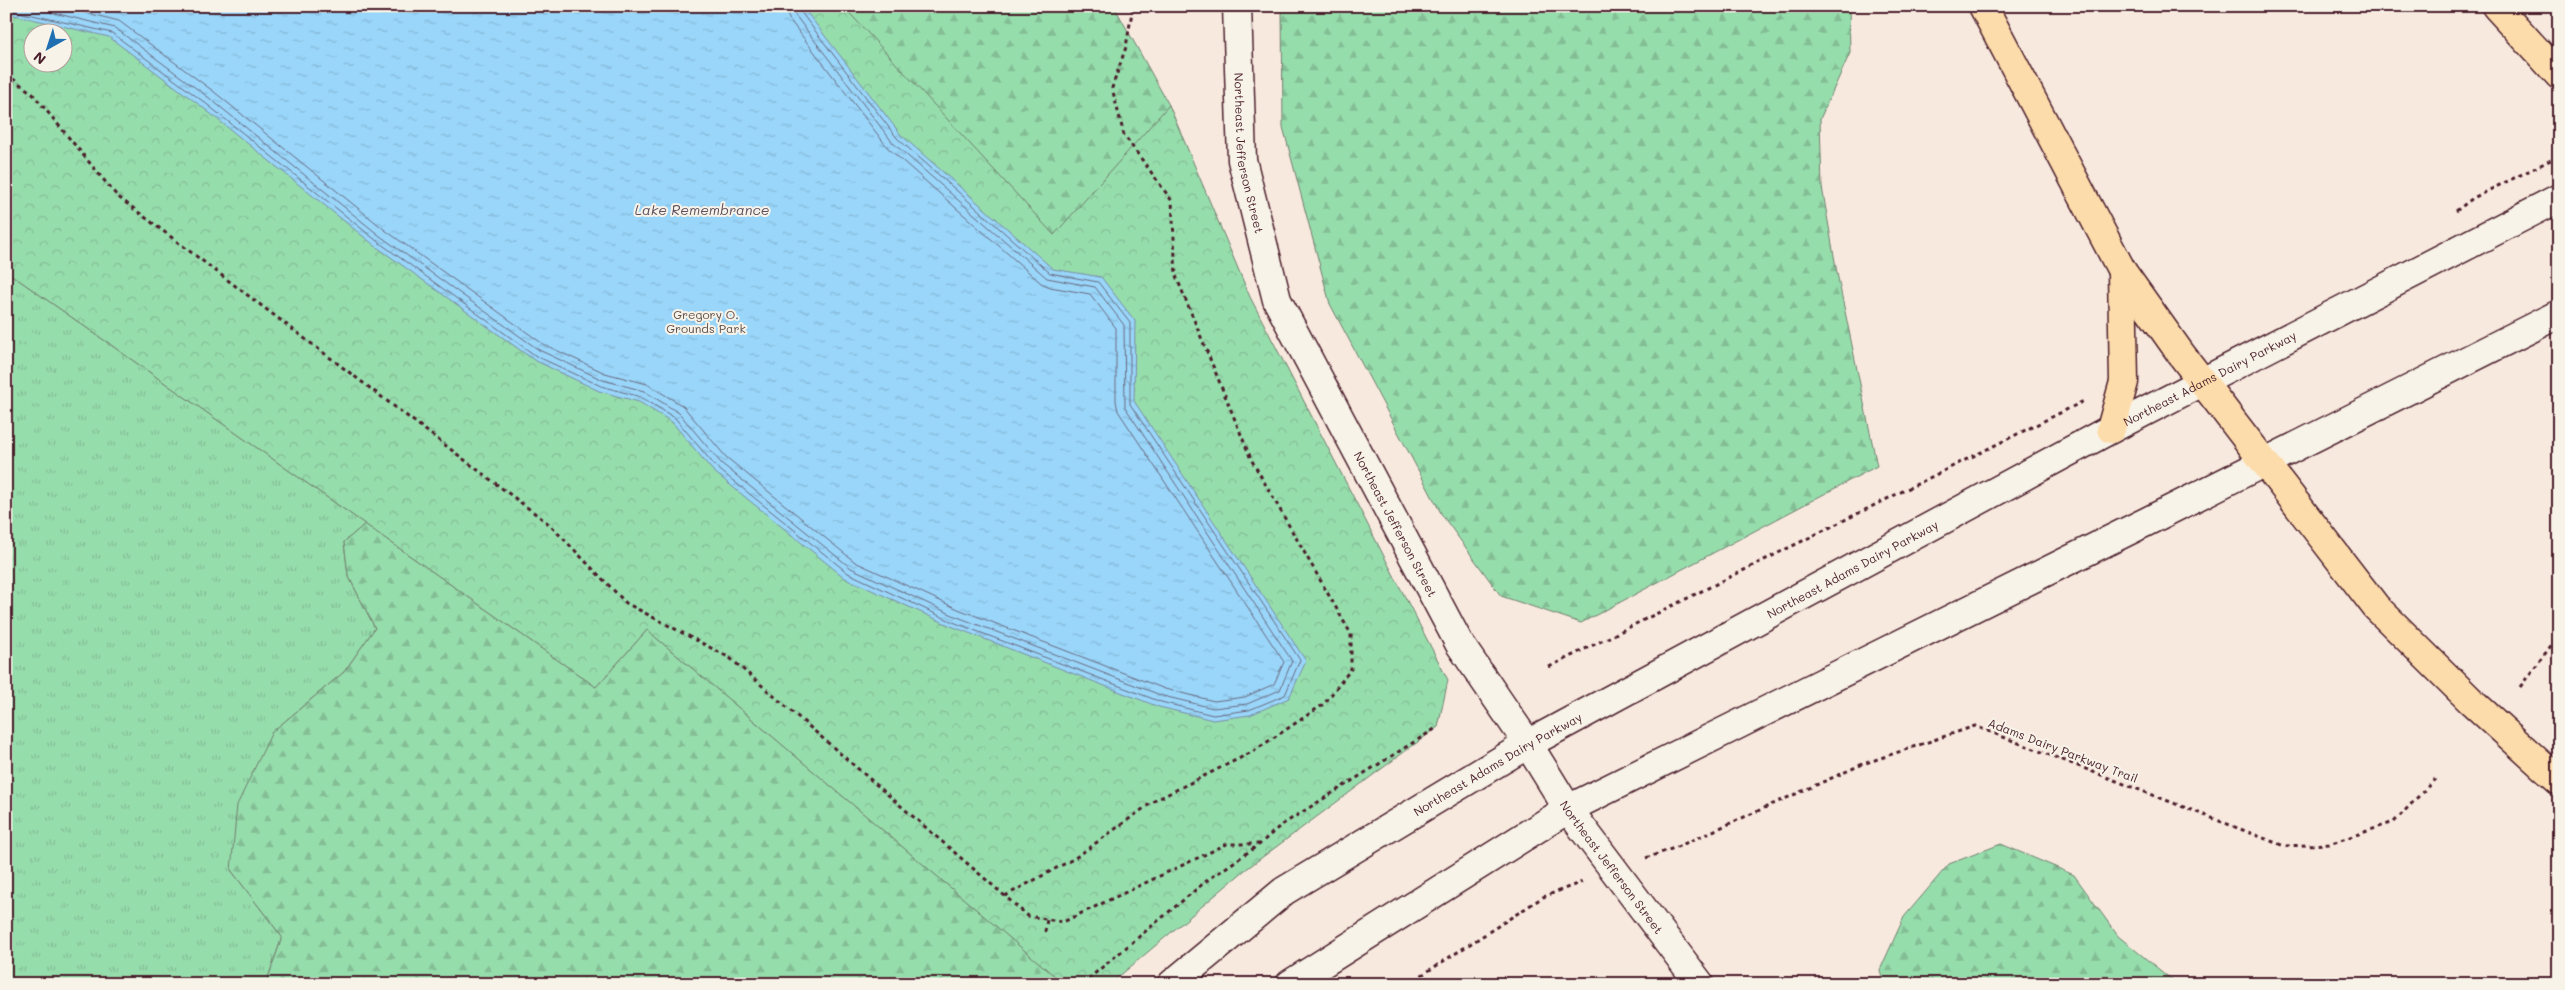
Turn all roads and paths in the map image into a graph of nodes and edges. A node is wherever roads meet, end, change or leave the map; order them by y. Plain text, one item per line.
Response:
1 (1133, 6) edge
2 (1237, 6) edge
3 (1983, 6) edge
4 (2496, 6) edge
5 (6, 74) edge
6 (2559, 75) edge
7 (2559, 198) edge
8 (2122, 271) junction
9 (2559, 314) edge
10 (2204, 381) junction
11 (2089, 398) dead end
12 (2111, 429) junction
13 (2263, 463) junction
14 (2559, 635) edge
15 (1549, 667) dead end
16 (2520, 687) dead end
17 (1438, 727) dead end
18 (1528, 744) junction
19 (2434, 779) dead end
20 (2559, 781) edge
21 (1568, 809) junction
22 (1260, 844) junction
23 (1676, 847) dead end
24 (1572, 886) dead end
25 (1005, 896) junction
26 (1047, 919) junction
27 (1045, 932) dead end
28 (1082, 984) edge
29 (1172, 984) edge
30 (1290, 984) edge
31 (1408, 984) edge
32 (1700, 984) edge

1 - 25 path
2 - 18 main road, Northeast Jefferson Street
3 - 8 highway
4 - 6 highway
5 - 25 path
7 - 10 main road, Northeast Adams Dairy Parkway
8 - 10 highway
8 - 12 highway
9 - 13 main road
10 - 12 main road, Northeast Adams Dairy Parkway
10 - 13 highway
11 - 15 path
12 - 18 main road, Northeast Adams Dairy Parkway
13 - 20 highway
13 - 21 main road
14 - 16 path
17 - 22 path
18 - 21 main road, Northeast Jefferson Street
18 - 29 main road, Northeast Adams Dairy Parkway
19 - 23 path, Adams Dairy Parkway Trail
21 - 30 main road
21 - 32 main road, Northeast Jefferson Street
22 - 26 path
22 - 28 path
24 - 31 path
25 - 26 path
26 - 27 path

